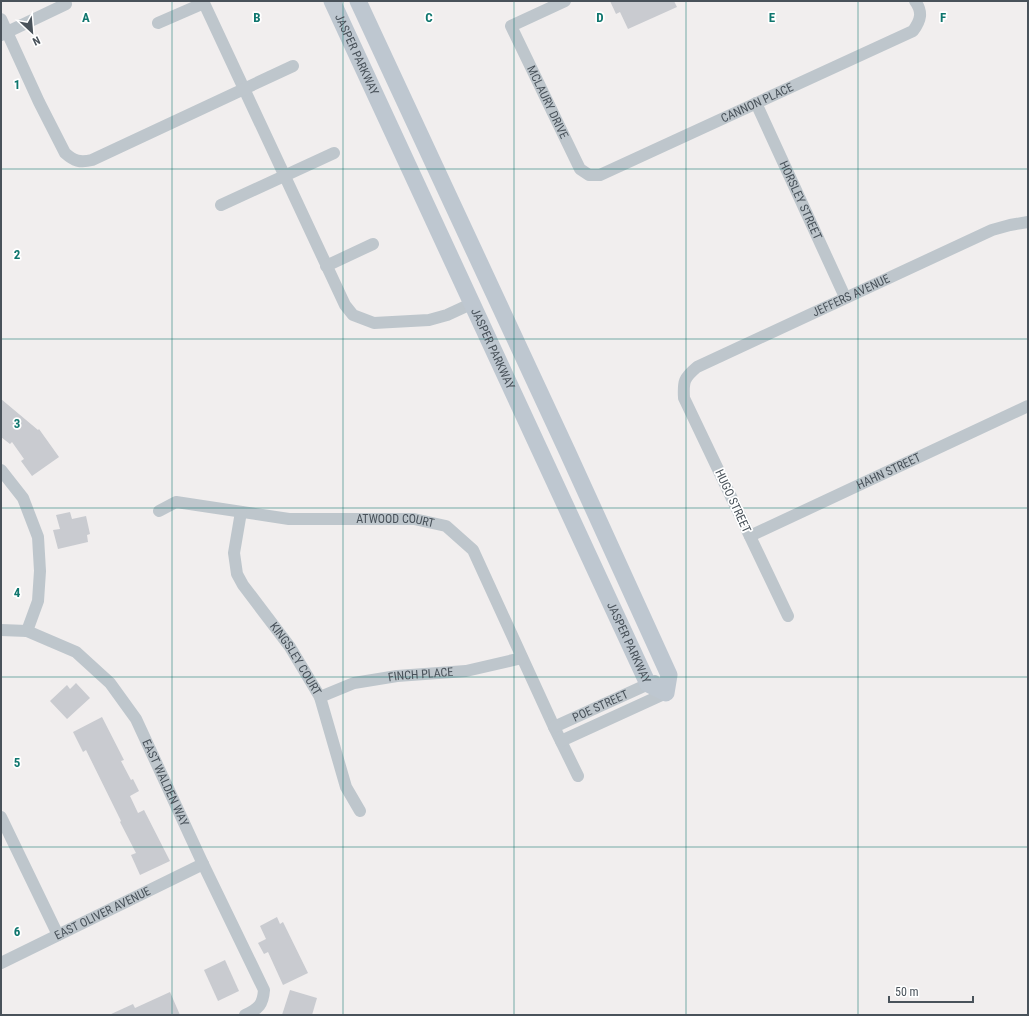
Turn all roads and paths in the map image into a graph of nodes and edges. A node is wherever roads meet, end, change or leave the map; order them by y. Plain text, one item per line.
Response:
1 (332, 1) edge
2 (358, 1) edge
3 (565, 1) edge
4 (914, 1) edge
5 (203, 2) edge
6 (66, 4) dead end
7 (1, 18) edge
8 (158, 23) dead end
9 (4, 34) edge
10 (293, 66) dead end
11 (243, 88) junction
12 (756, 103) junction
13 (334, 152) dead end
14 (284, 175) junction
15 (589, 175) joint
16 (221, 205) dead end
17 (1028, 222) edge
18 (373, 244) dead end
19 (326, 266) junction
20 (846, 297) junction
21 (473, 303) junction
22 (683, 385) joint
23 (1028, 406) edge
24 (1, 470) edge
25 (159, 511) dead end
26 (242, 512) junction
27 (750, 536) junction
28 (788, 616) dead end
29 (1, 630) edge
30 (27, 631) junction
31 (522, 658) junction
32 (669, 675) junction
33 (648, 684) junction
34 (666, 693) junction
35 (320, 697) junction
36 (554, 727) junction
37 (561, 741) junction
38 (578, 776) dead end
39 (360, 811) dead end
40 (1, 818) edge
41 (204, 864) junction
42 (58, 935) junction
43 (1, 963) edge
44 (245, 1015) edge

1 - 21 street, JASPER PARKWAY
2 - 32 street, JASPER PARKWAY
3 - 15 street, MCLAURY DRIVE
4 - 12 street, CANNON PLACE
5 - 8 street
5 - 11 street
6 - 9 street
7 - 9 street
9 - 11 street
10 - 11 street
11 - 14 street
12 - 15 street, CANNON PLACE
12 - 20 street, HORSLEY STREET
13 - 14 street
14 - 16 street
14 - 19 street
17 - 20 street, JEFFERS AVENUE
18 - 19 street
19 - 21 street
20 - 22 street, JEFFERS AVENUE
21 - 33 street, JASPER PARKWAY
22 - 27 street, HUGO STREET
23 - 27 street, HAHN STREET
24 - 30 street
25 - 26 street, ATWOOD COURT
26 - 31 street, ATWOOD COURT
26 - 35 street, KINGSLEY COURT
27 - 28 street, HUGO STREET
29 - 30 street, EAST WALDEN WAY
30 - 41 street, EAST WALDEN WAY
31 - 35 street, FINCH PLACE
31 - 36 street, ATWOOD COURT
32 - 33 street, POE STREET
32 - 34 street, JASPER PARKWAY
33 - 34 street, JASPER PARKWAY
33 - 36 street, POE STREET
34 - 37 street, POE STREET
35 - 39 street, KINGSLEY COURT
36 - 37 street, ATWOOD COURT
37 - 38 street, ATWOOD COURT
40 - 42 street
41 - 42 street, EAST OLIVER AVENUE
41 - 44 street, EAST WALDEN WAY
42 - 43 street, EAST OLIVER AVENUE

